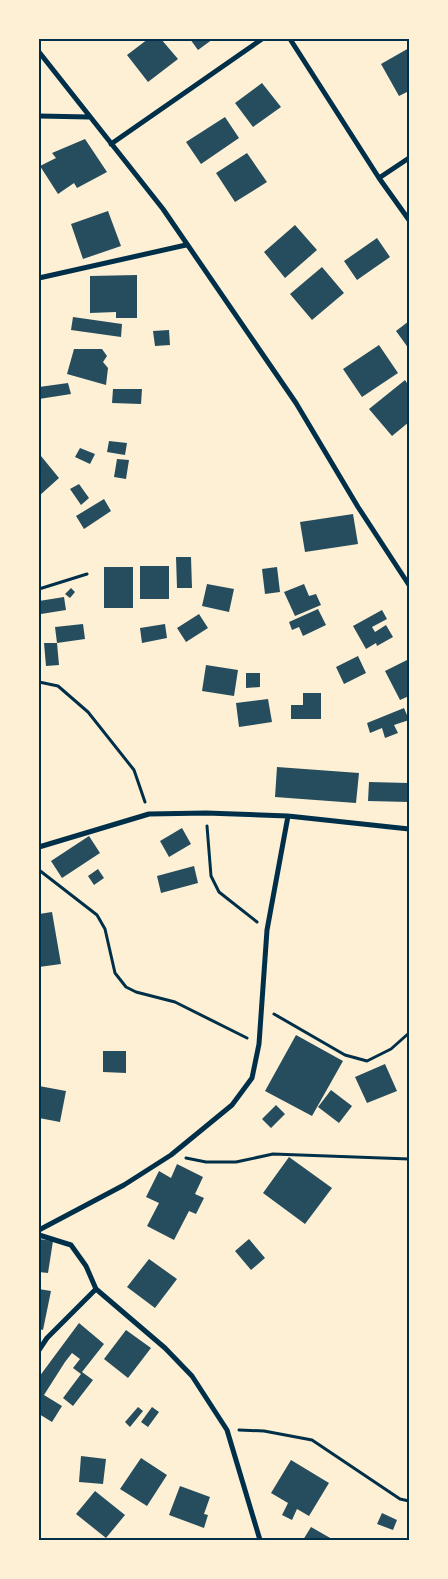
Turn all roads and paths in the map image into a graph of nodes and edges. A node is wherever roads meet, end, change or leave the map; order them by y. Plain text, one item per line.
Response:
1 (262, 39) edge
2 (290, 39) edge
3 (39, 52) edge
4 (39, 116) edge
5 (89, 117) junction
6 (111, 144) junction
7 (409, 158) edge
8 (379, 178) junction
9 (409, 220) edge
10 (186, 245) junction
11 (39, 278) edge
12 (87, 574) dead end
13 (409, 585) edge
14 (39, 590) edge
15 (39, 682) edge
16 (206, 813) junction
17 (149, 814) junction
18 (288, 816) junction
19 (409, 829) edge
20 (39, 847) edge
21 (39, 870) edge
22 (267, 930) junction
23 (262, 1008) junction
24 (409, 1033) edge
25 (259, 1044) junction
26 (171, 1155) junction
27 (409, 1159) edge
28 (39, 1230) edge
29 (39, 1235) edge
30 (96, 1289) junction
31 (39, 1350) edge
32 (227, 1430) junction
33 (409, 1501) edge
34 (260, 1540) edge

1 - 6 street
2 - 8 street
3 - 5 street
4 - 5 street
5 - 6 street
6 - 10 street
7 - 8 street
8 - 9 street
10 - 11 street
10 - 13 street
12 - 14 path
15 - 17 path
16 - 17 street
16 - 18 street
16 - 22 path
17 - 20 street
18 - 19 street
18 - 22 street
21 - 25 path
22 - 23 street
23 - 24 path
23 - 25 street
25 - 26 street
26 - 27 path
26 - 28 street
29 - 30 street
30 - 31 street
30 - 32 street
32 - 33 path
32 - 34 street

